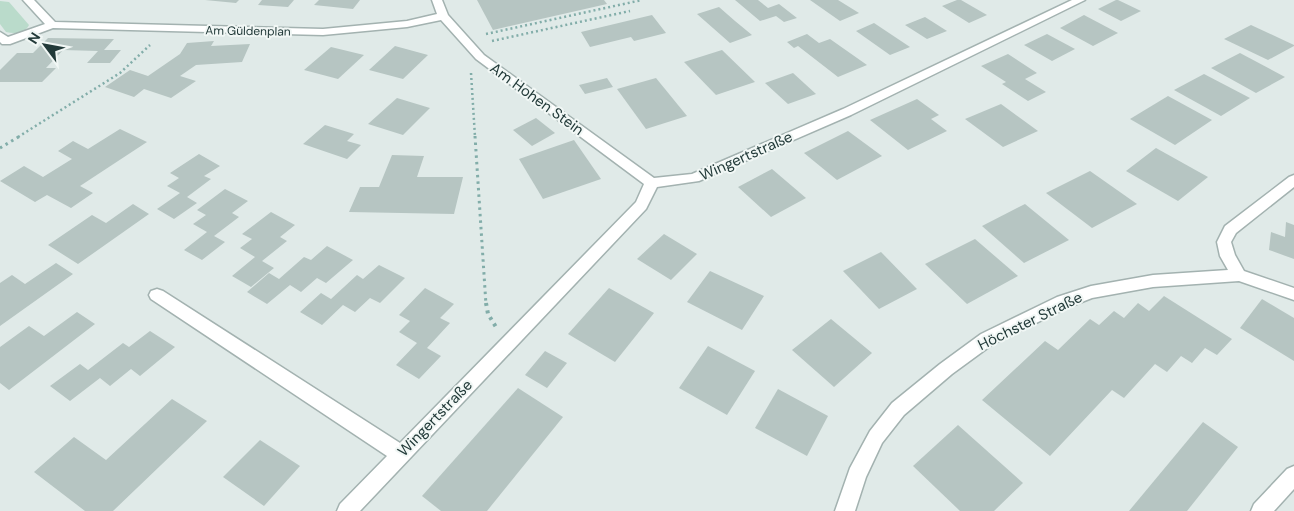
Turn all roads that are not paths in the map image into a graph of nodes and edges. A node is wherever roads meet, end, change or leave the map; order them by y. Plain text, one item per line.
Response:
1 (28, 0) edge
2 (437, 0) edge
3 (1080, 0) edge
4 (443, 16) junction
5 (52, 26) junction
6 (0, 34) edge
7 (1294, 180) edge
8 (652, 183) junction
9 (1239, 275) junction
10 (1294, 294) edge
11 (157, 295) dead end
12 (400, 454) junction
13 (1294, 475) edge
14 (347, 511) edge
15 (845, 511) edge
16 (1261, 511) edge

1 - 5 street
2 - 4 street, Am Hohen Stein
3 - 8 street, Wingertstraße
4 - 5 street, Am Güldenplan
4 - 8 street, Am Hohen Stein
5 - 6 street, Am Güldenplan
7 - 9 street
8 - 12 street, Wingertstraße
9 - 10 street, Höchster Straße
9 - 15 street, Höchster Straße
11 - 12 street
12 - 14 street, Wingertstraße
13 - 16 street

